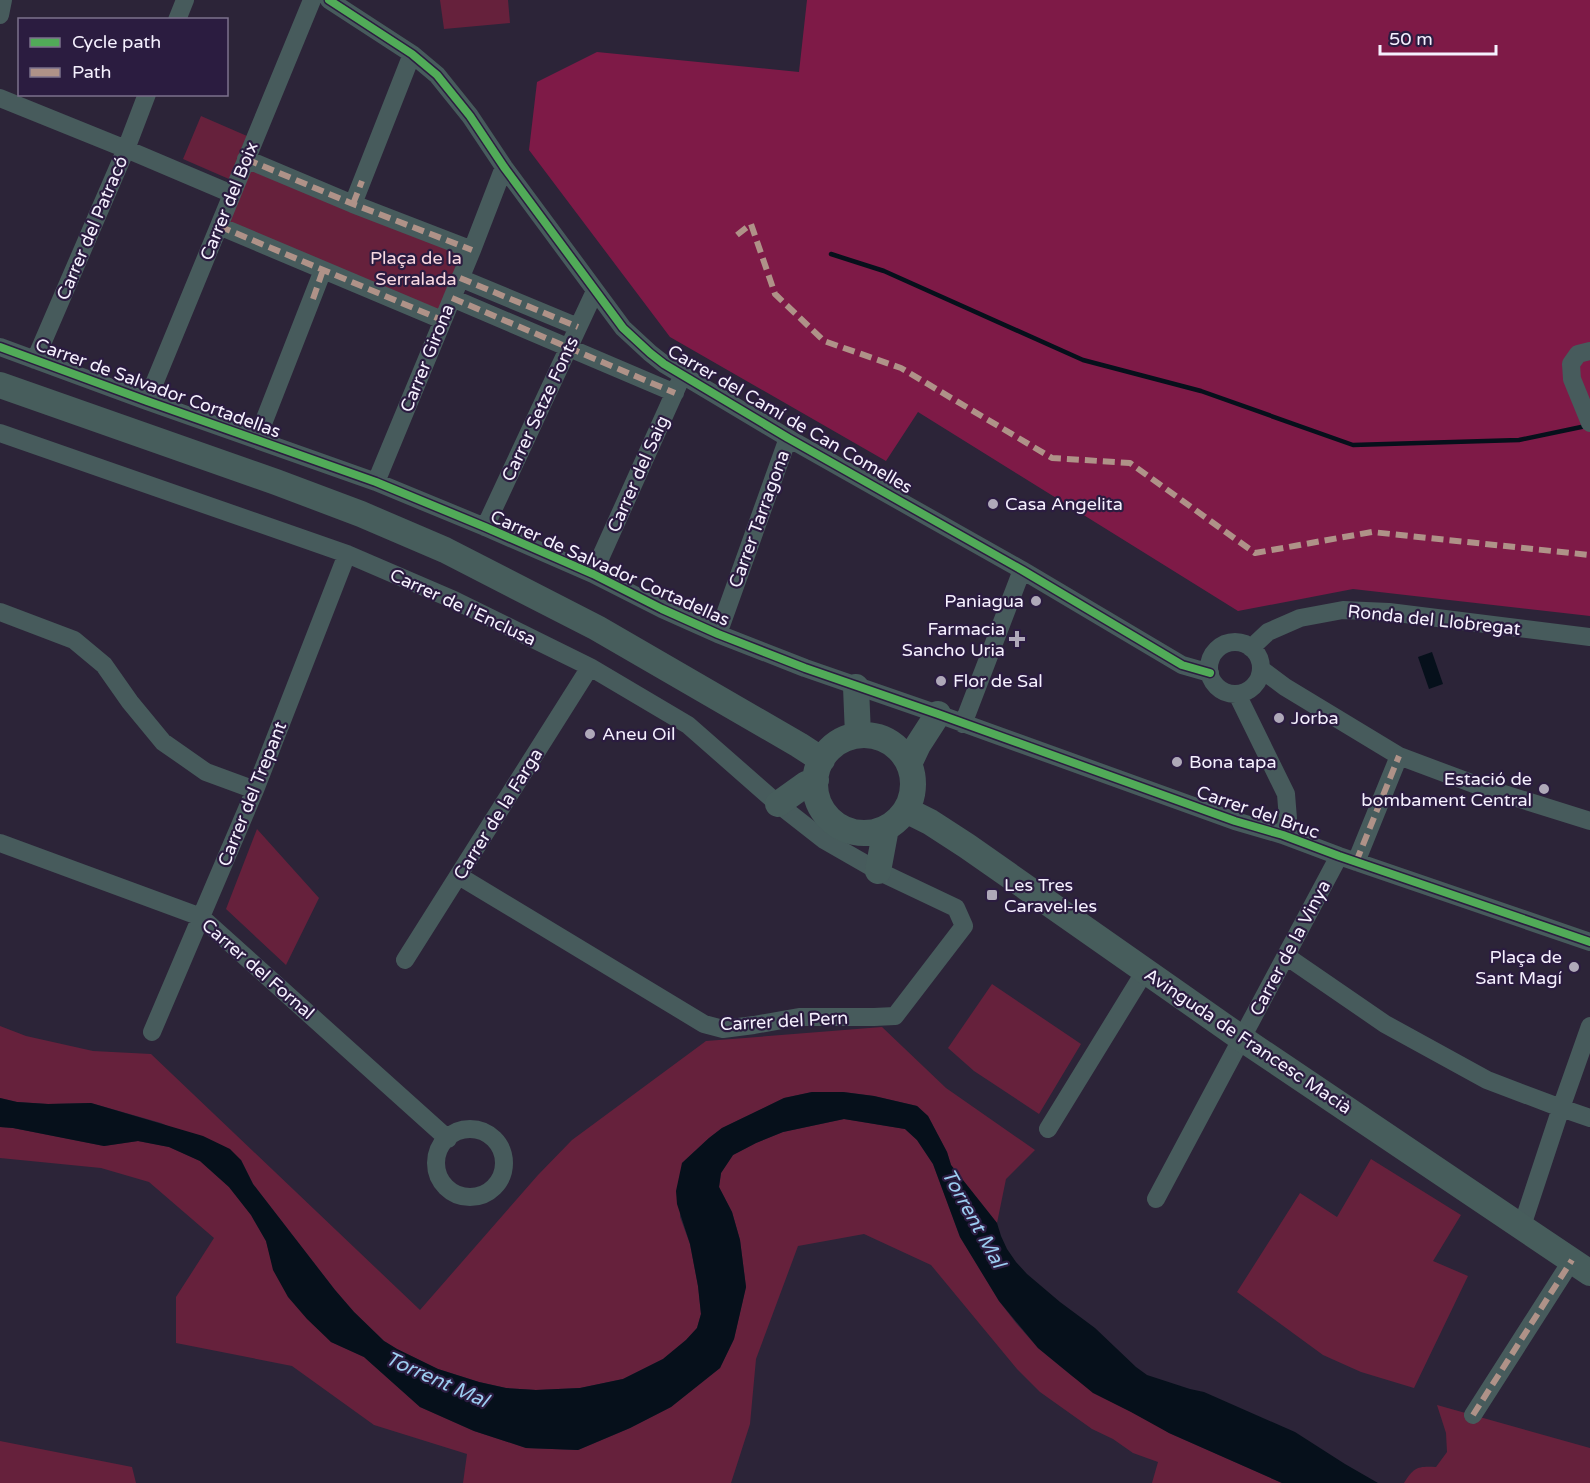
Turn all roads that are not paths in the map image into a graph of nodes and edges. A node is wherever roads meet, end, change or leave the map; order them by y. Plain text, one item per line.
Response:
1 (3, 0) edge
2 (185, 0) edge
3 (312, 0) edge
4 (329, 0) edge
5 (0, 15) edge
6 (178, 18) edge
7 (412, 54) junction
8 (146, 96) edge
9 (0, 98) edge
10 (126, 149) junction
11 (246, 159) junction
12 (504, 168) junction
13 (232, 194) junction
14 (353, 204) junction
15 (219, 226) junction
16 (472, 250) junction
17 (323, 270) junction
18 (460, 278) junction
19 (595, 291) junction
20 (452, 298) junction
21 (442, 321) junction
22 (578, 327) junction
23 (0, 347) edge
24 (568, 348) junction
25 (1590, 351) edge
26 (35, 360) junction
27 (683, 375) junction
28 (0, 385) edge
29 (675, 393) junction
30 (147, 401) junction
31 (1590, 423) edge
32 (0, 433) edge
33 (788, 438) junction
34 (257, 439) junction
35 (376, 482) junction
36 (485, 527) junction
37 (346, 554) junction
38 (1022, 570) junction
39 (593, 574) junction
40 (0, 612) edge
41 (718, 634) junction
42 (1590, 637) edge
43 (1251, 648) junction
44 (590, 667) junction
45 (1261, 669) junction
46 (1210, 673) junction
47 (855, 687) junction
48 (1237, 694) junction
49 (938, 714) junction
50 (963, 724) junction
51 (858, 735) junction
52 (1399, 756) junction
53 (909, 764) junction
54 (819, 770) junction
55 (255, 790) junction
56 (778, 804) junction
57 (906, 810) junction
58 (1590, 821) edge
59 (886, 828) junction
60 (1283, 835) junction
61 (0, 843) edge
62 (1348, 859) junction
63 (878, 871) junction
64 (459, 876) junction
65 (201, 917) junction
66 (1590, 942) edge
67 (1286, 956) junction
68 (405, 960) dead end
69 (1145, 971) junction
70 (1590, 1026) edge
71 (152, 1032) dead end
72 (1241, 1038) junction
73 (1561, 1108) junction
74 (1590, 1118) edge
75 (1048, 1130) dead end
76 (448, 1139) dead end
77 (1156, 1199) dead end
78 (1522, 1226) junction
79 (1581, 1267) edge
80 (1473, 1415) dead end

1 - 5 street
2 - 6 street
3 - 11 street, Carrer del Boix
4 - 7 street, Carrer del Camí de Can Comelles
7 - 12 street, Carrer del Camí de Can Comelles
7 - 14 street
8 - 10 street, Carrer del Patracó
9 - 10 street
10 - 13 street
10 - 26 street, Carrer del Patracó
11 - 13 street, Carrer del Boix
11 - 14 street
12 - 16 street, Carrer Girona
12 - 19 street, Carrer del Camí de Can Comelles
13 - 15 street, Carrer del Boix
14 - 16 street
15 - 17 street
15 - 30 street, Carrer del Boix
16 - 18 street, Carrer Girona
17 - 21 street
17 - 34 street
18 - 20 street, Carrer Girona
18 - 22 street
19 - 22 street, Carrer Setze Fonts
19 - 27 street, Carrer del Camí de Can Comelles
20 - 21 street, Carrer Girona
20 - 24 street
21 - 35 street, Carrer Girona
22 - 24 street, Carrer Setze Fonts
23 - 26 street, Carrer de Salvador Cortadellas
24 - 29 street
24 - 36 street, Carrer Setze Fonts
25 - 31 street
26 - 30 street, Carrer de Salvador Cortadellas
27 - 29 street, Carrer del Saig
27 - 33 street, Carrer del Camí de Can Comelles
28 - 54 street
29 - 39 street, Carrer del Saig
30 - 34 street, Carrer de Salvador Cortadellas
32 - 37 street, Carrer de l'Enclusa
33 - 38 street, Carrer del Camí de Can Comelles
33 - 41 street, Carrer Tarragona
34 - 35 street, Carrer de Salvador Cortadellas
35 - 36 street, Carrer de Salvador Cortadellas
36 - 39 street, Carrer de Salvador Cortadellas
37 - 44 street, Carrer de l'Enclusa
37 - 55 street, Carrer del Trepant
38 - 46 street, Carrer del Camí de Can Comelles
38 - 50 street
39 - 41 street, Carrer de Salvador Cortadellas
40 - 55 street
41 - 47 street, Carrer de Salvador Cortadellas
42 - 43 street, Ronda del Llobregat
43 - 45 street
43 - 46 street
44 - 56 street, Carrer de l'Enclusa
44 - 64 street, Carrer de la Farga
45 - 48 street
45 - 52 street
46 - 48 street
47 - 49 street, Carrer de Salvador Cortadellas
47 - 51 street
48 - 60 street
49 - 50 street, Carrer del Bruc
49 - 53 street
50 - 60 street, Carrer del Bruc
51 - 53 street
51 - 54 street
52 - 58 street
52 - 62 street, Carrer de la Vinya
53 - 57 street
54 - 56 street
54 - 59 street
55 - 65 street, Carrer del Trepant
56 - 63 street, Carrer de l'Enclusa
57 - 59 street
57 - 69 street, Avinguda de Francesc Macià
59 - 63 street
60 - 62 street, Carrer del Bruc
61 - 65 street, Carrer del Fornal
62 - 66 street, Carrer del Bruc
62 - 67 street, Carrer de la Vinya
63 - 64 street, Carrer del Pern
64 - 68 street, Carrer de la Farga
65 - 71 street, Carrer del Trepant
65 - 76 street, Carrer del Fornal
67 - 72 street, Carrer de la Vinya
67 - 73 street
69 - 72 street, Avinguda de Francesc Macià
69 - 75 street
70 - 73 street
72 - 77 street, Carrer de la Vinya
72 - 78 street, Avinguda de Francesc Macià
73 - 74 street
73 - 78 street
78 - 79 street, Avinguda de Francesc Macià
79 - 80 street

